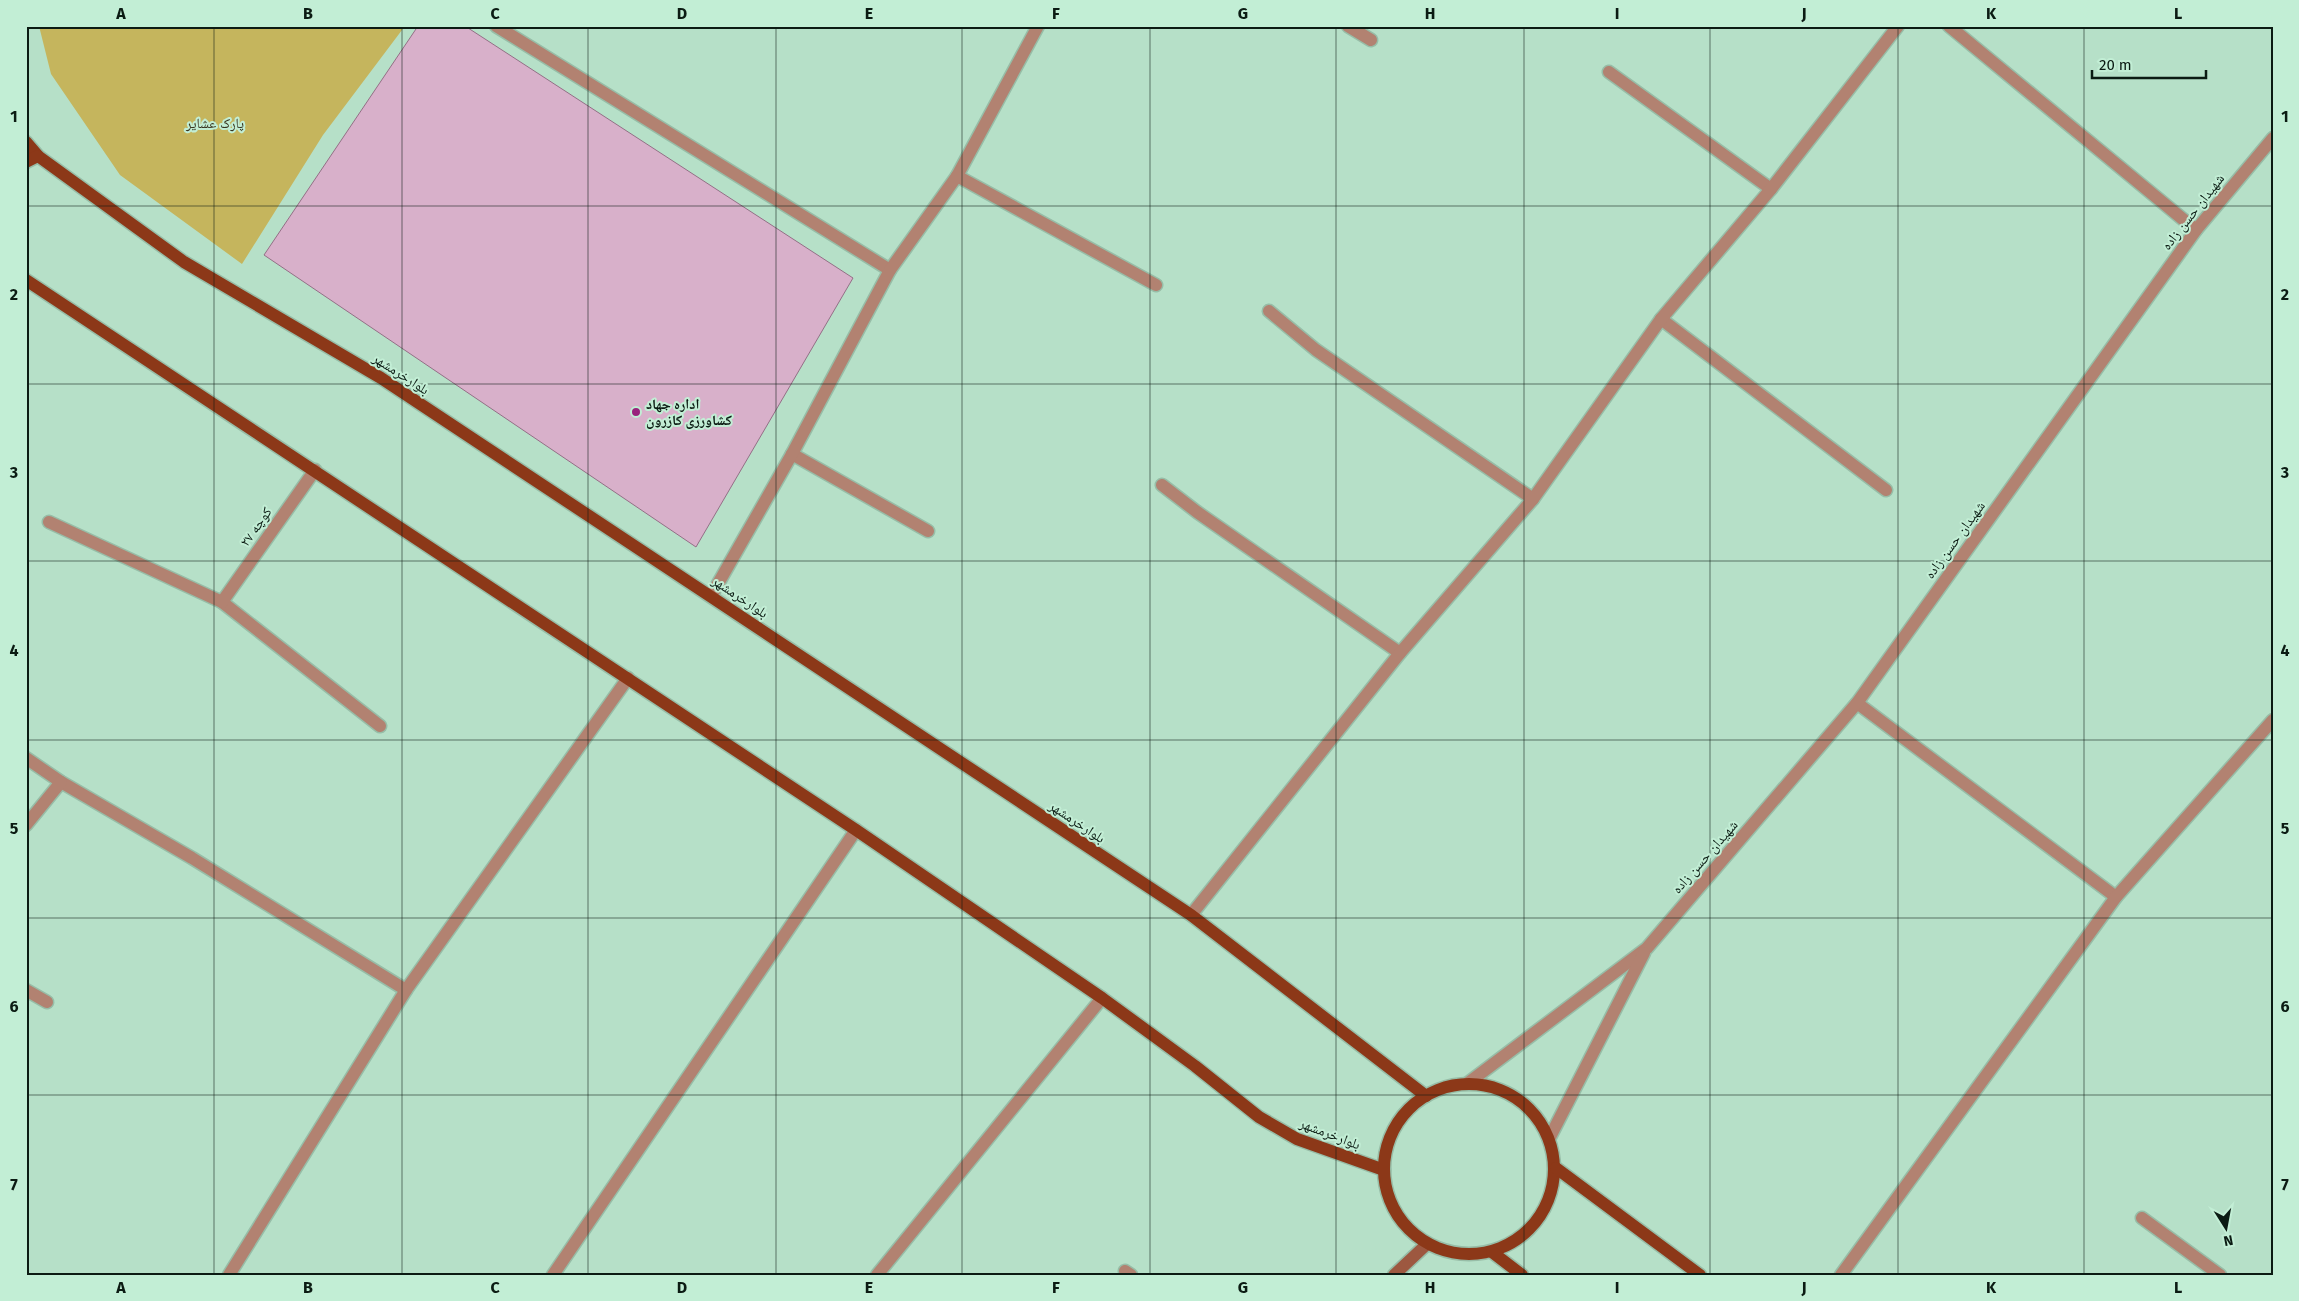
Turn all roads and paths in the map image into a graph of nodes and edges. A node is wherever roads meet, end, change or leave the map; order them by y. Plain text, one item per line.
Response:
1 (496, 26) edge
2 (1038, 26) edge
3 (1348, 26) edge
4 (1898, 26) edge
5 (1949, 26) edge
6 (1371, 40) dead end
7 (1609, 72) dead end
8 (2273, 138) edge
9 (26, 142) edge
10 (38, 156) junction
11 (26, 162) edge
12 (957, 176) junction
13 (1771, 189) junction
14 (2196, 230) junction
15 (890, 270) junction
16 (26, 280) edge
17 (1156, 285) dead end
18 (1269, 311) dead end
19 (1661, 319) junction
20 (792, 454) junction
21 (316, 470) junction
22 (1162, 485) dead end
23 (1886, 490) dead end
24 (1533, 499) junction
25 (49, 522) dead end
26 (928, 531) dead end
27 (711, 596) junction
28 (222, 602) junction
29 (1400, 653) junction
30 (628, 678) junction
31 (1857, 702) junction
32 (2273, 720) edge
33 (380, 726) dead end
34 (26, 758) edge
35 (61, 782) junction
36 (26, 825) edge
37 (856, 830) junction
38 (2116, 897) junction
39 (1191, 915) junction
40 (1647, 948) junction
41 (26, 990) edge
42 (406, 990) junction
43 (1102, 998) junction
44 (47, 1002) dead end
45 (1468, 1083) junction
46 (1426, 1096) junction
47 (1549, 1139) junction
48 (1556, 1168) junction
49 (1384, 1170) junction
50 (2142, 1218) dead end
51 (1427, 1244) junction
52 (1492, 1252) junction
53 (230, 1275) edge
54 (553, 1275) edge
55 (877, 1275) edge
56 (1394, 1275) edge
57 (1522, 1275) edge
58 (1700, 1275) edge
59 (1841, 1275) edge
60 (2220, 1275) edge

1 - 15 street
2 - 12 street
3 - 6 street
4 - 13 street
5 - 14 street
7 - 13 street
8 - 14 street, شهیدان حسن زاده
9 - 10 main road, بلوارخرمشهر
10 - 11 main road
10 - 27 main road, بلوارخرمشهر
12 - 15 street
12 - 17 street
13 - 19 street
14 - 31 street, شهیدان حسن زاده
15 - 20 street
16 - 21 main road, بلوارخرمشهر
18 - 24 street
19 - 23 street
19 - 24 street
20 - 26 street
20 - 27 street
21 - 28 street, کوچه ۲۷
21 - 30 main road, بلوارخرمشهر
22 - 29 street
24 - 29 street
25 - 28 street
27 - 39 main road, بلوارخرمشهر
28 - 33 street
29 - 39 street
30 - 37 main road, بلوارخرمشهر
30 - 42 street
31 - 38 street
31 - 40 street, شهیدان حسن زاده
32 - 38 street
34 - 35 street
35 - 36 street
35 - 42 street
37 - 43 main road, بلوارخرمشهر
37 - 54 street
38 - 59 street
39 - 46 main road, بلوارخرمشهر
40 - 45 street, شهیدان حسن زاده
40 - 47 street, شهیدان حسن زاده
41 - 44 street
42 - 53 street
43 - 49 main road, بلوارخرمشهر
43 - 55 street
45 - 46 main road
45 - 47 main road
46 - 49 main road
47 - 48 main road
48 - 52 main road
48 - 58 main road
49 - 51 main road
50 - 60 street
51 - 52 main road
51 - 56 main road
52 - 57 main road

